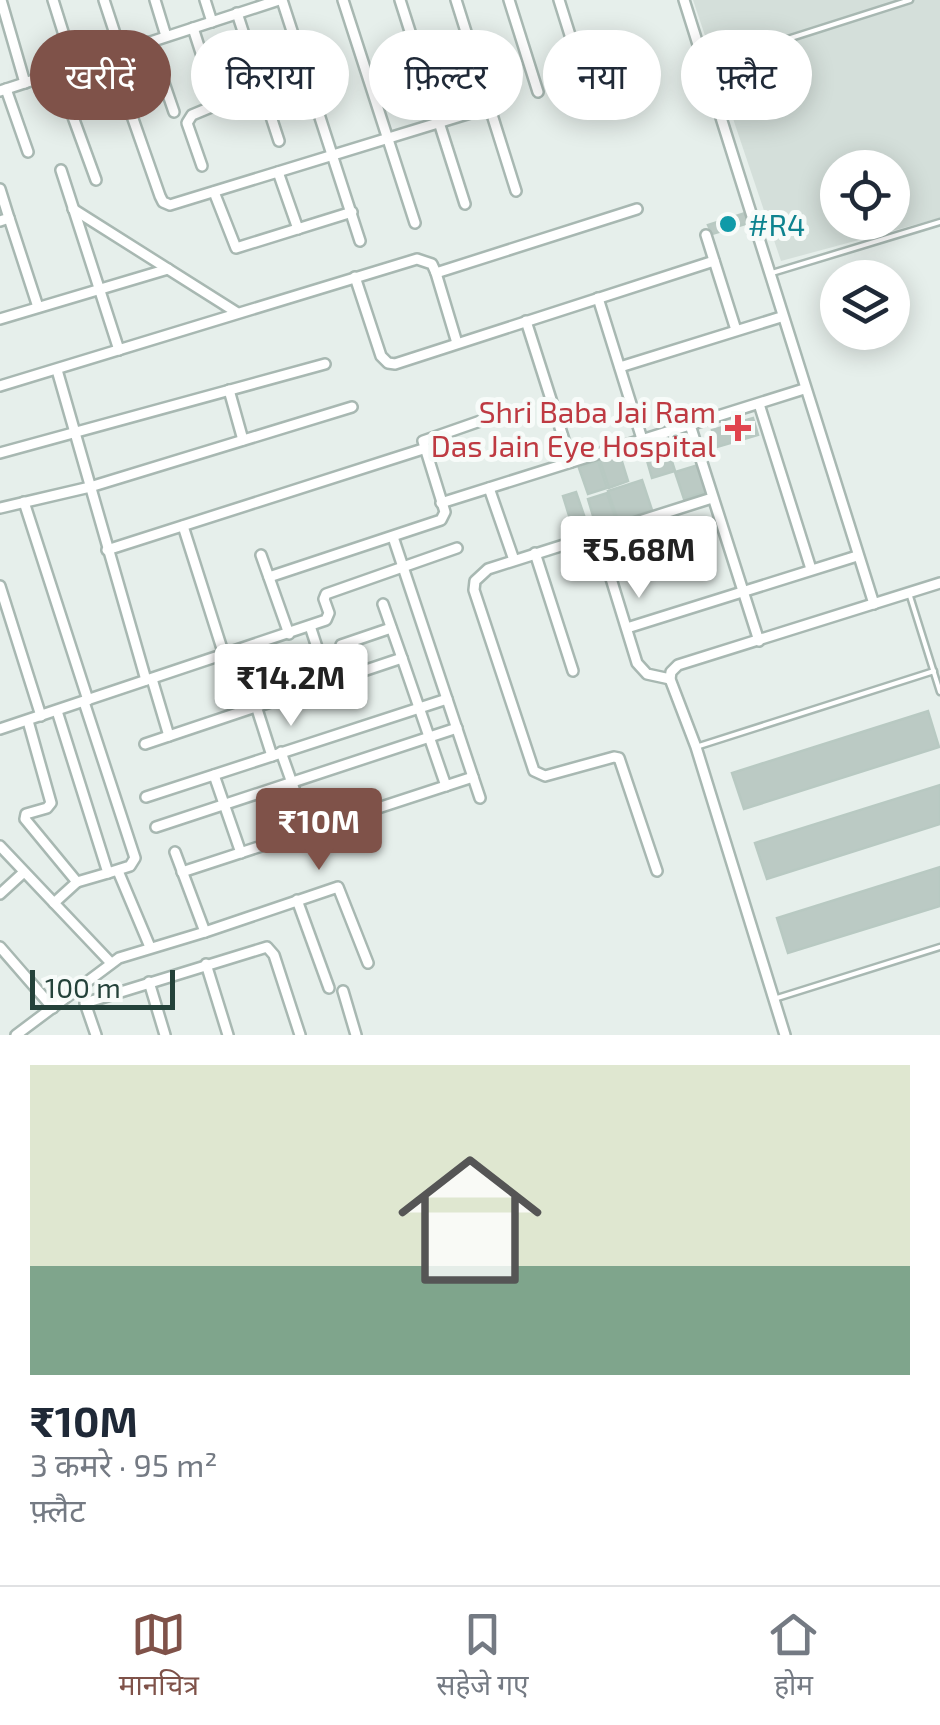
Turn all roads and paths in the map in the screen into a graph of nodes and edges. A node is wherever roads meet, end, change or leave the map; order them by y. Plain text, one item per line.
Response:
1 (1, 0) edge
2 (53, 0) edge
3 (104, 0) edge
4 (154, 0) edge
5 (204, 0) edge
6 (280, 0) edge
7 (343, 0) edge
8 (400, 0) edge
9 (472, 0) edge
10 (509, 0) edge
11 (559, 0) edge
12 (684, 0) edge
13 (910, 0) edge
14 (457, 2) edge
15 (257, 4) edge
16 (237, 14) junction
17 (212, 22) junction
18 (194, 28) junction
19 (62, 30) edge
20 (111, 30) edge
21 (164, 30) edge
22 (466, 30) edge
23 (568, 30) edge
24 (694, 30) edge
25 (812, 32) edge
26 (171, 35) edge
27 (30, 81) edge
28 (25, 83) junction
29 (2, 89) edge
30 (538, 92) dead end
31 (171, 103) edge
32 (174, 112) dead end
33 (74, 120) edge
34 (137, 120) edge
35 (450, 120) edge
36 (494, 120) edge
37 (723, 120) edge
38 (441, 123) junction
39 (387, 140) junction
40 (280, 141) dead end
41 (28, 152) dead end
42 (333, 155) junction
43 (202, 166) dead end
44 (61, 170) dead end
45 (278, 172) junction
46 (96, 180) dead end
47 (0, 189) edge
48 (516, 191) dead end
49 (214, 192) junction
50 (465, 204) dead end
51 (73, 209) junction
52 (636, 210) dead end
53 (352, 212) junction
54 (4, 220) edge
55 (940, 222) edge
56 (416, 223) dead end
57 (298, 228) junction
58 (706, 235) dead end
59 (360, 241) dead end
60 (714, 261) junction
61 (168, 269) junction
62 (436, 273) junction
63 (770, 274) junction
64 (355, 278) junction
65 (99, 289) junction
66 (598, 298) junction
67 (38, 307) junction
68 (236, 312) junction
69 (781, 317) junction
70 (0, 318) edge
71 (526, 321) junction
72 (736, 330) junction
73 (457, 343) junction
74 (119, 350) junction
75 (325, 364) dead end
76 (620, 367) junction
77 (57, 370) junction
78 (0, 386) edge
79 (804, 389) junction
80 (229, 390) junction
81 (759, 404) junction
82 (352, 407) dead end
83 (506, 412) dead end
84 (690, 425) junction
85 (74, 432) junction
86 (642, 439) junction
87 (243, 440) junction
88 (423, 450) junction
89 (0, 453) edge
90 (571, 462) junction
91 (90, 487) junction
92 (489, 488) junction
93 (712, 498) junction
94 (24, 502) junction
95 (441, 503) junction
96 (0, 508) edge
97 (182, 526) junction
98 (597, 533) junction
99 (394, 537) junction
100 (456, 548) dead end
101 (107, 550) junction
102 (535, 553) junction
103 (261, 555) dead end
104 (857, 556) junction
105 (514, 560) junction
106 (404, 566) junction
107 (811, 569) junction
108 (269, 578) junction
109 (940, 583) edge
110 (0, 586) edge
111 (743, 592) junction
112 (909, 593) junction
113 (384, 604) dead end
114 (874, 604) junction
115 (310, 626) junction
116 (391, 628) junction
117 (627, 628) junction
118 (290, 634) junction
119 (759, 641) junction
120 (340, 646) dead end
121 (224, 654) junction
122 (402, 658) junction
123 (573, 671) dead end
124 (934, 671) junction
125 (149, 679) junction
126 (670, 679) junction
127 (329, 684) junction
128 (940, 692) edge
129 (447, 698) junction
130 (86, 701) junction
131 (419, 708) junction
132 (257, 709) junction
133 (57, 711) junction
134 (41, 716) junction
135 (28, 720) junction
136 (457, 728) junction
137 (0, 729) edge
138 (169, 736) junction
139 (429, 736) junction
140 (145, 744) dead end
141 (696, 748) junction
142 (277, 754) junction
143 (214, 775) junction
144 (473, 776) junction
145 (292, 784) junction
146 (446, 786) junction
147 (146, 797) dead end
148 (480, 798) dead end
149 (224, 805) junction
150 (156, 827) dead end
151 (308, 831) junction
152 (0, 846) edge
153 (174, 852) dead end
154 (241, 853) junction
155 (657, 870) dead end
156 (24, 872) junction
157 (113, 872) junction
158 (182, 872) junction
159 (77, 882) junction
160 (0, 894) edge
161 (297, 900) junction
162 (54, 904) junction
163 (206, 932) junction
164 (0, 947) edge
165 (150, 947) junction
166 (940, 947) edge
167 (111, 963) junction
168 (368, 963) dead end
169 (206, 964) junction
170 (149, 982) junction
171 (329, 988) dead end
172 (343, 990) dead end
173 (774, 999) junction
174 (53, 1008) junction
175 (16, 1035) edge
176 (96, 1035) edge
177 (165, 1035) edge
178 (228, 1035) edge
179 (300, 1035) edge
180 (355, 1035) edge
181 (785, 1035) edge

1 - 28 street
2 - 19 street
3 - 20 street
4 - 21 street
5 - 17 street
6 - 15 street
6 - 42 street
7 - 39 street
8 - 38 street
9 - 14 street
10 - 30 street
11 - 23 street
12 - 24 street
13 - 25 lane
14 - 22 street
15 - 16 street
16 - 17 street
16 - 40 street
17 - 18 street
18 - 26 street
18 - 43 street
27 - 28 street
28 - 29 street
29 - 41 street
31 - 32 street
33 - 46 street
34 - 49 street
35 - 38 street
36 - 48 street
37 - 63 street
38 - 39 street
38 - 50 street
39 - 42 street
39 - 56 street
42 - 45 street
42 - 53 street
44 - 51 street
45 - 49 street
45 - 57 street
47 - 54 street
49 - 57 street
51 - 61 street
51 - 65 street
52 - 62 street
53 - 57 street
53 - 59 street
54 - 67 street
55 - 63 lane
58 - 60 street
60 - 66 street
60 - 72 street
61 - 65 street
61 - 68 street
62 - 64 street
62 - 73 street
63 - 69 street
64 - 68 street
64 - 73 street
65 - 67 street
65 - 74 street
66 - 71 street
66 - 76 street
67 - 70 street
68 - 74 street
69 - 72 street
69 - 79 street
71 - 73 street
71 - 90 street
72 - 76 street
74 - 77 street
75 - 80 street
76 - 86 street
77 - 78 street
77 - 85 street
79 - 81 street
79 - 104 street
80 - 85 street
80 - 87 street
81 - 84 street
81 - 107 street
82 - 87 street
83 - 88 street
84 - 86 street
84 - 93 street
85 - 89 street
85 - 91 street
86 - 90 street
87 - 91 street
88 - 95 street
88 - 97 street
90 - 92 street
91 - 94 street
91 - 101 street
92 - 95 street
92 - 105 street
93 - 98 street
93 - 111 street
94 - 96 street
94 - 130 street
95 - 99 street
97 - 101 street
97 - 121 street
98 - 102 street
98 - 117 street
99 - 106 street
99 - 108 street
100 - 106 street
101 - 125 street
102 - 105 street
102 - 123 street
103 - 108 street
104 - 107 street
104 - 114 street
105 - 155 street
106 - 115 street
106 - 129 street
107 - 111 street
108 - 118 street
109 - 112 street
110 - 134 street
111 - 117 street
111 - 119 street
112 - 114 street
112 - 124 lane
113 - 116 street
114 - 119 street
115 - 118 street
115 - 127 street
116 - 120 street
116 - 122 street
117 - 126 street
118 - 121 street
119 - 126 street
121 - 125 street
122 - 127 street
122 - 131 street
124 - 128 lane
124 - 141 lane
125 - 130 street
125 - 138 street
126 - 141 street
127 - 132 street
129 - 131 street
129 - 136 street
130 - 133 street
130 - 157 street
131 - 139 street
131 - 142 street
132 - 138 street
132 - 142 street
133 - 134 street
133 - 157 street
134 - 135 street
135 - 137 street
135 - 159 street
136 - 139 street
136 - 144 street
138 - 140 street
139 - 145 street
139 - 146 street
141 - 173 street
142 - 143 street
142 - 145 street
143 - 147 street
143 - 149 street
144 - 146 street
144 - 148 street
145 - 149 street
145 - 151 street
146 - 151 street
149 - 150 street
149 - 154 street
151 - 154 street
152 - 156 street
153 - 158 street
154 - 158 street
156 - 160 street
156 - 162 street
157 - 159 street
157 - 165 street
158 - 163 street
159 - 162 street
161 - 163 street
161 - 168 street
161 - 171 street
162 - 167 street
163 - 165 street
164 - 174 street
165 - 167 street
166 - 173 lane
167 - 174 street
169 - 170 street
169 - 178 street
169 - 179 street
170 - 176 street
170 - 177 street
172 - 180 street
173 - 181 street
174 - 175 street

